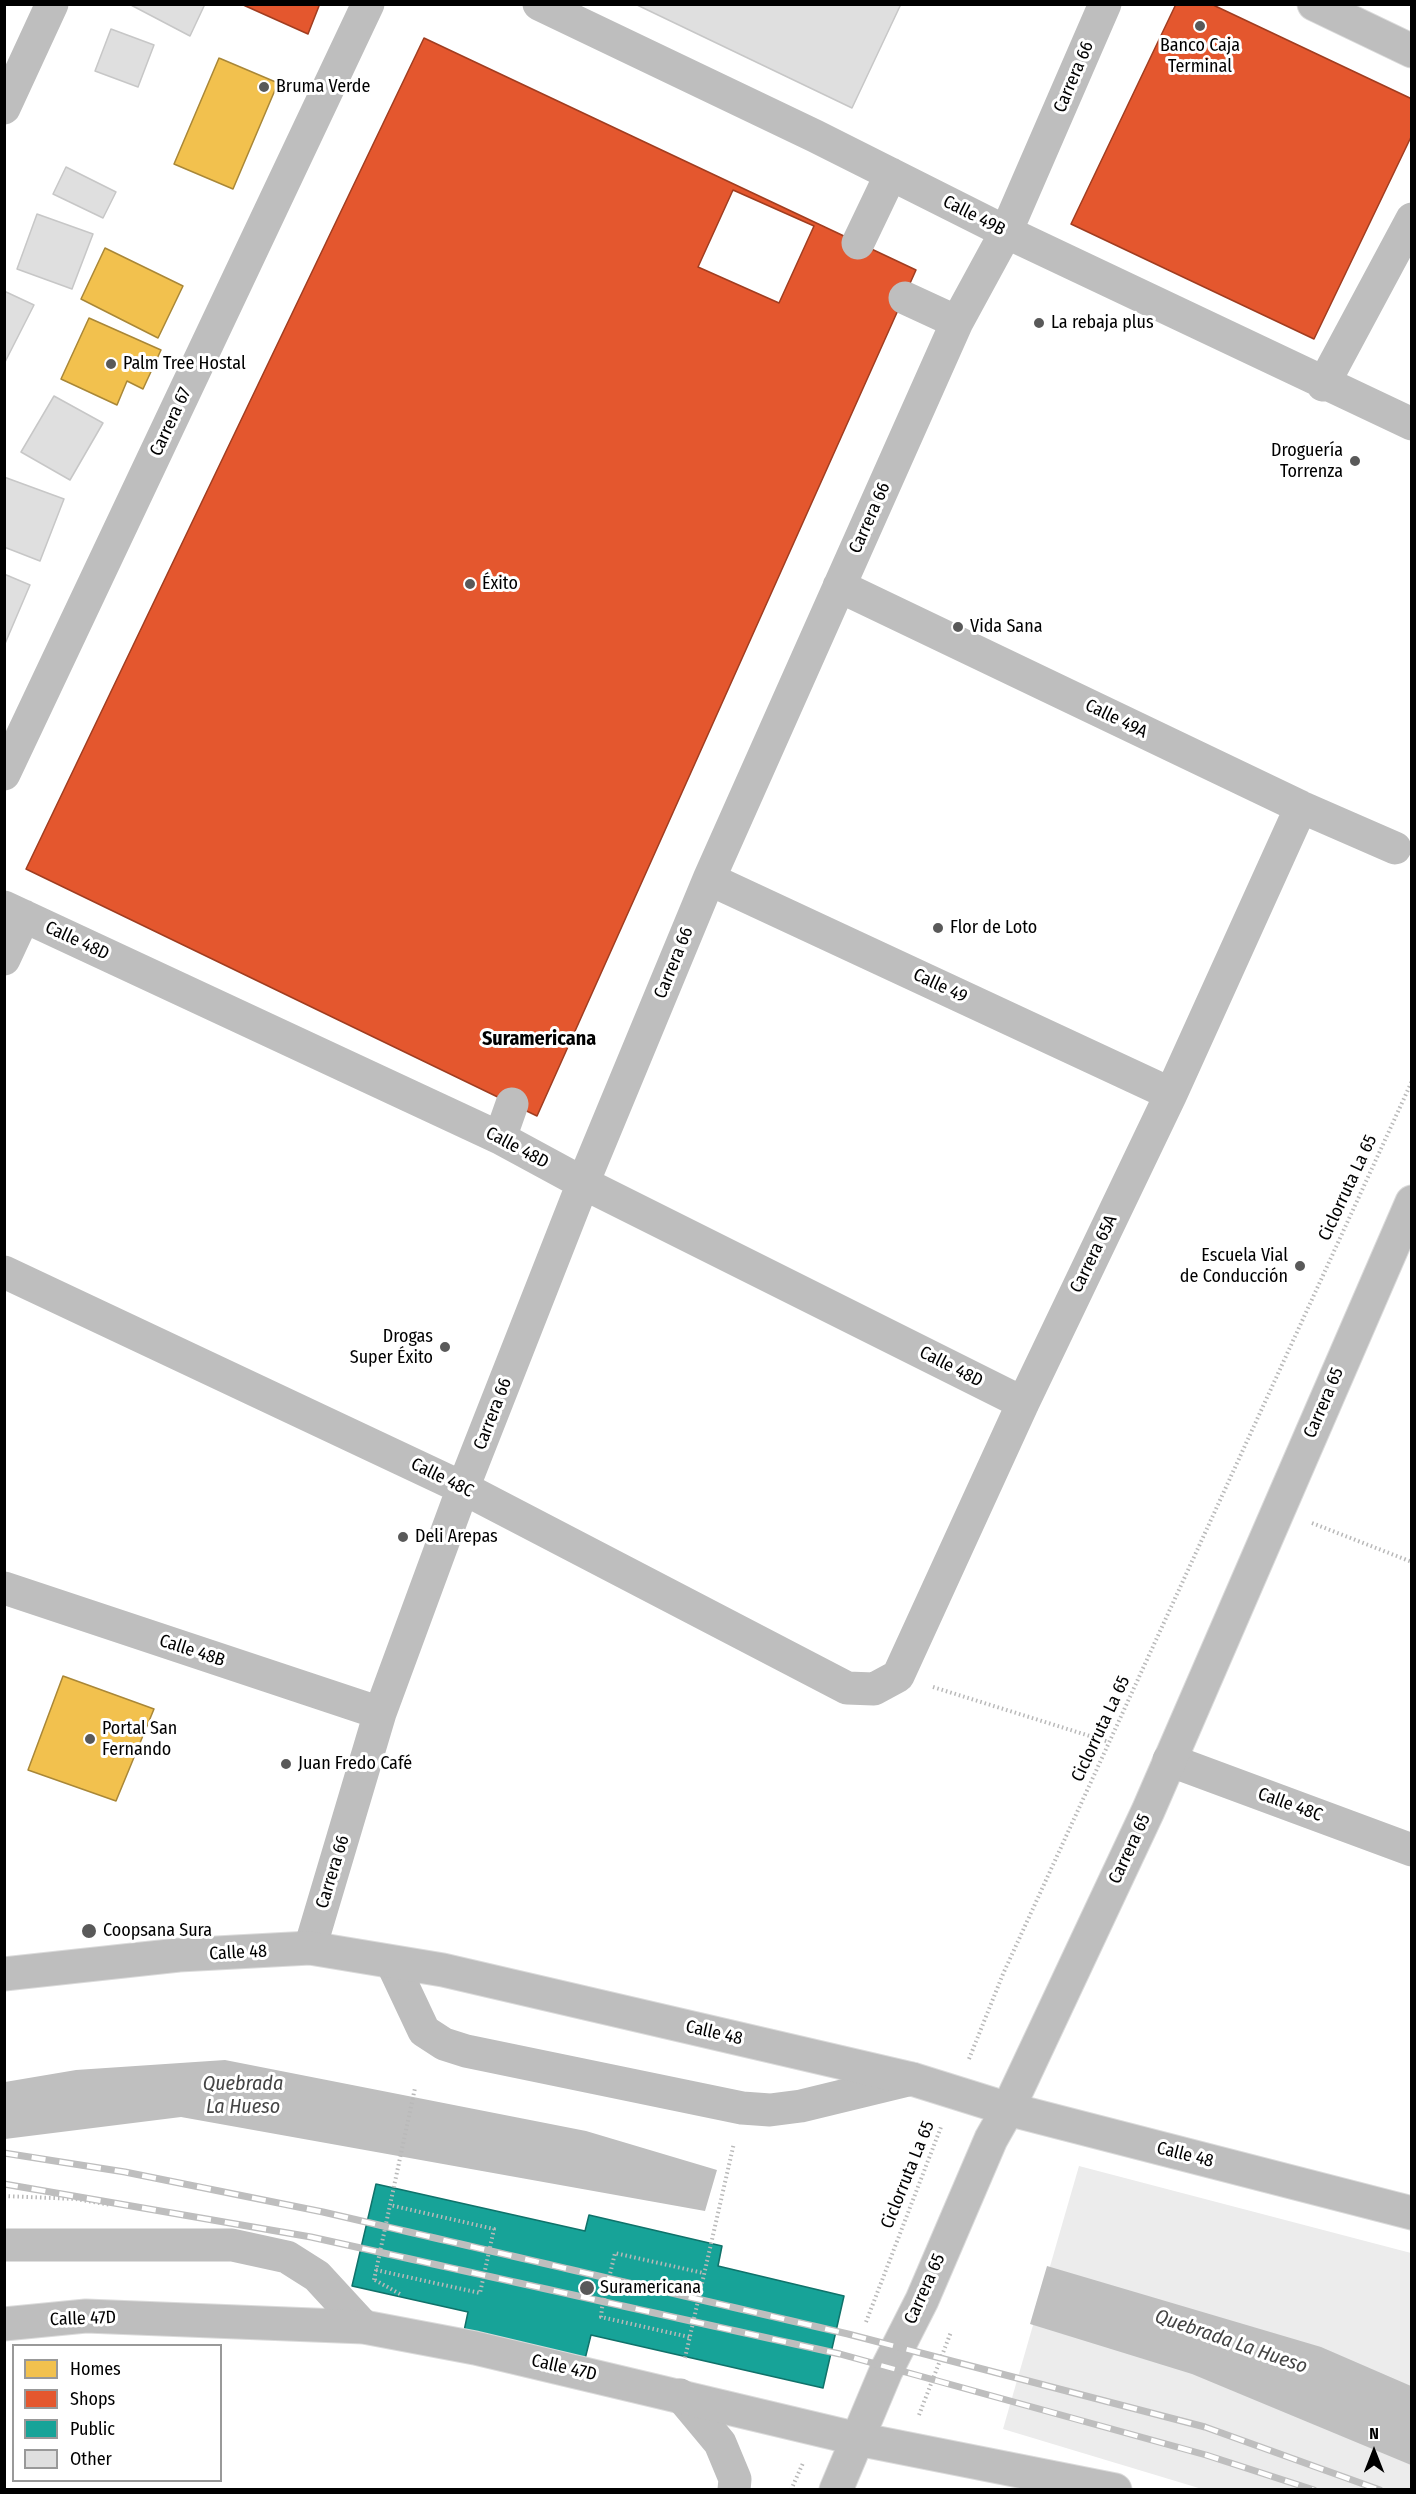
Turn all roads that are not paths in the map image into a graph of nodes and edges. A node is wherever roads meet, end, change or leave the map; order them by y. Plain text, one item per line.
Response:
1 (52, 4) edge
2 (368, 4) edge
3 (539, 4) edge
4 (1105, 4) edge
5 (1314, 4) edge
6 (1412, 51) edge
7 (4, 108) edge
8 (891, 174) junction
9 (1412, 219) edge
10 (1006, 232) junction
11 (858, 243) dead end
12 (905, 298) dead end
13 (957, 322) junction
14 (1323, 385) junction
15 (1412, 424) edge
16 (839, 586) junction
17 (4, 774) edge
18 (1301, 807) junction
19 (1395, 848) dead end
20 (709, 879) junction
21 (14, 912) edge
22 (4, 959) edge
23 (1171, 1094) junction
24 (512, 1104) dead end
25 (500, 1138) junction
26 (583, 1184) junction
27 (1412, 1202) edge
28 (4, 1272) edge
29 (1023, 1403) junction
30 (463, 1488) junction
31 (4, 1588) edge
32 (886, 1683) joint
33 (380, 1713) junction
34 (1169, 1760) junction
35 (1412, 1850) edge
36 (310, 1948) junction
37 (392, 1963) junction
38 (4, 1974) edge
39 (912, 2079) junction
40 (1008, 2109) junction
41 (1412, 2213) edge
42 (4, 2245) edge
43 (4, 2324) edge
44 (364, 2327) junction
45 (680, 2395) junction
46 (858, 2439) junction
47 (734, 2490) edge
48 (836, 2490) edge
49 (1115, 2490) edge

1 - 7 street
2 - 17 street, Carrera 67
3 - 8 street, Calle 49B
4 - 10 street, Carrera 66
5 - 6 street
8 - 10 street, Calle 49B
8 - 11 street
9 - 14 street
10 - 13 street, Carrera 66
10 - 14 street, Calle 49B
12 - 13 street
13 - 16 street, Carrera 66
14 - 15 street, Calle 49B
16 - 18 street, Calle 49A
16 - 20 street, Carrera 66
18 - 19 street, Calle 49A
18 - 23 street, Carrera 65A
20 - 23 street, Calle 49
20 - 26 street, Carrera 66
21 - 22 street
21 - 25 street, Calle 48D
23 - 29 street, Carrera 65A
24 - 25 street
25 - 26 street, Calle 48D
26 - 29 street, Calle 48D
26 - 30 street, Carrera 66
27 - 34 street, Carrera 65
28 - 30 street, Calle 48C
29 - 32 street, Carrera 65A
30 - 32 street, Calle 48C
30 - 33 street, Carrera 66
31 - 33 street, Calle 48B
33 - 36 street, Carrera 66
34 - 35 street, Calle 48C
34 - 40 street, Carrera 65
36 - 37 street, Calle 48
36 - 38 street, Calle 48
37 - 39 street, Calle 48
37 - 39 street
39 - 40 street, Calle 48
40 - 41 street, Calle 48
40 - 46 street, Carrera 65
42 - 44 street
43 - 44 street, Calle 47D
44 - 45 street, Calle 47D
45 - 46 street, Calle 47D
45 - 47 street
46 - 48 street, Carrera 65
46 - 49 street, Calle 47D

